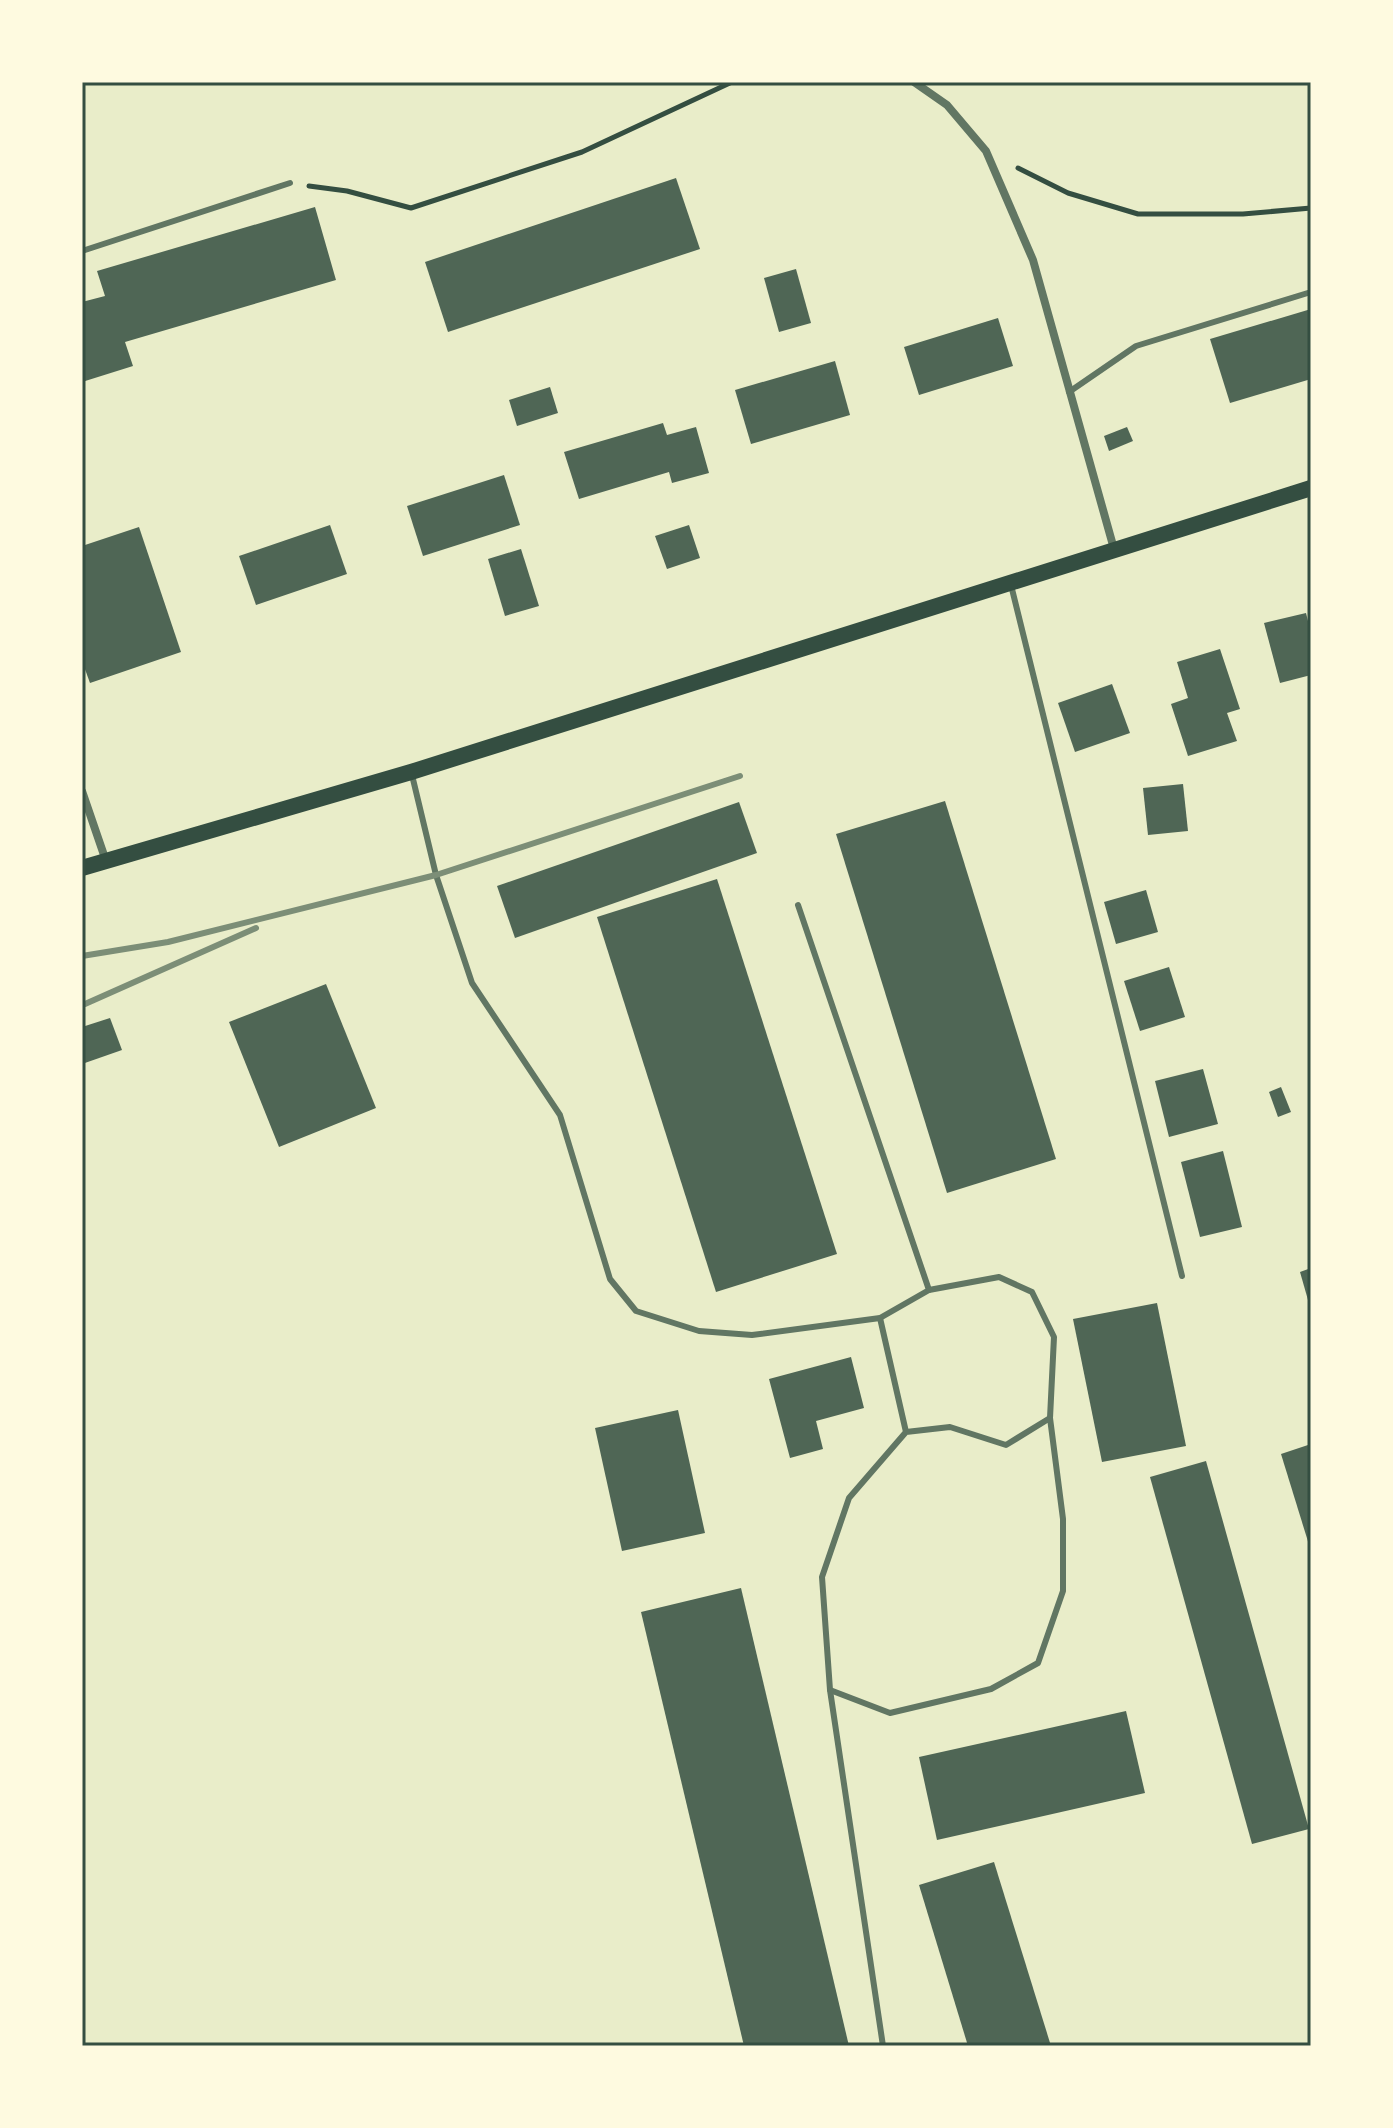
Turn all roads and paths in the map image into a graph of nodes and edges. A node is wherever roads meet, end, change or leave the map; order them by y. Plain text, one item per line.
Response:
1 (732, 82) edge
2 (914, 82) edge
3 (986, 151) junction
4 (290, 183) joint
5 (1311, 208) edge
6 (82, 251) edge
7 (1311, 292) edge
8 (1069, 392) junction
9 (1311, 488) edge
10 (1114, 549) junction
11 (1010, 581) junction
12 (411, 772) junction
13 (82, 791) edge
14 (106, 861) junction
15 (82, 868) edge
16 (798, 905) dead end
17 (1182, 1276) dead end
18 (929, 1290) junction
19 (880, 1318) junction
20 (1050, 1418) junction
21 (906, 1432) junction
22 (830, 1690) junction
23 (883, 2046) edge

1 - 4 path
2 - 3 street
3 - 5 path
3 - 8 street
4 - 6 lane
7 - 8 lane
8 - 10 street
9 - 10 main road
10 - 11 main road
11 - 12 main road
11 - 17 lane
12 - 14 main road
12 - 19 lane
13 - 14 street
14 - 15 main road
16 - 18 lane
18 - 19 lane
18 - 20 lane
19 - 21 lane
20 - 21 lane
20 - 22 lane
21 - 22 lane
22 - 23 lane

